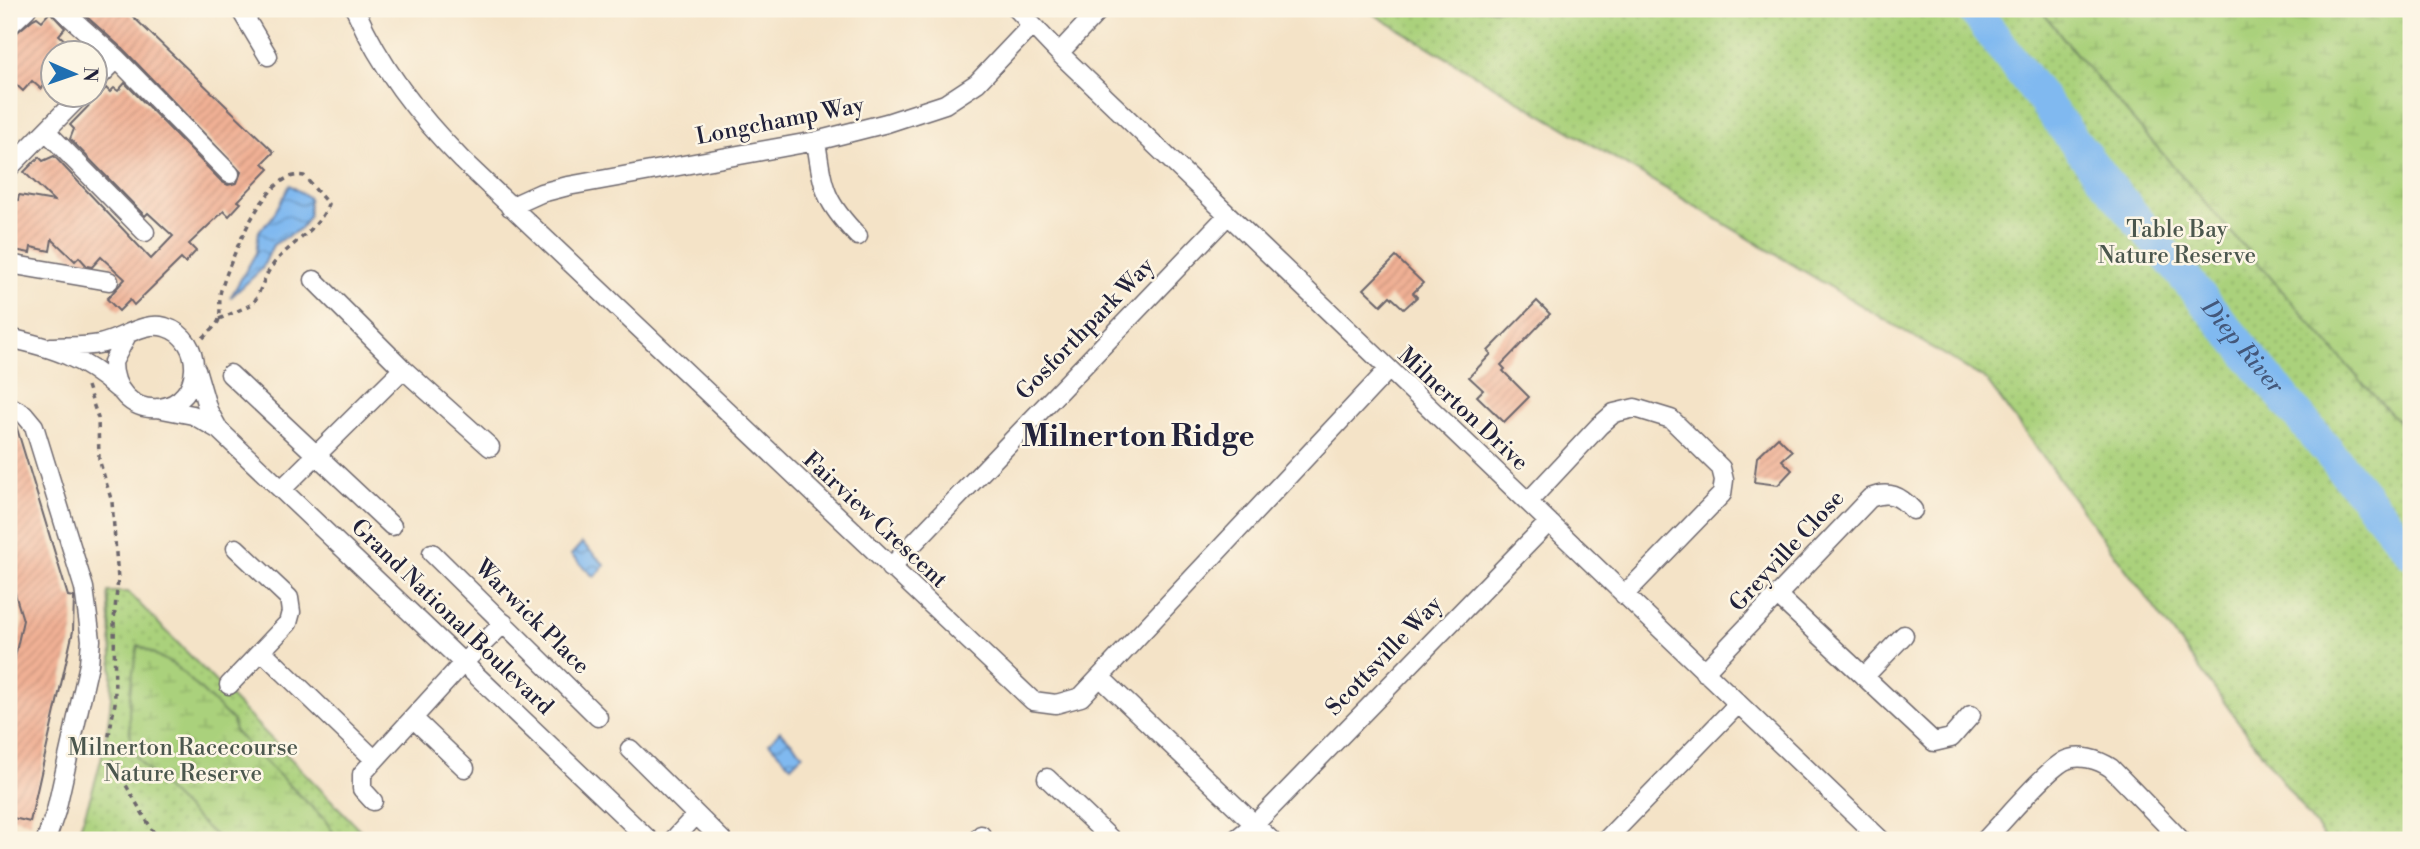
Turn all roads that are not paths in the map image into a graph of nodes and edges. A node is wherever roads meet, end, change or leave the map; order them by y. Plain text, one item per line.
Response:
1 (27, 9) edge
2 (61, 9) edge
3 (240, 9) edge
4 (355, 9) edge
5 (1017, 9) edge
6 (1100, 9) edge
7 (9, 26) edge
8 (1031, 26) junction
9 (1059, 53) junction
10 (268, 55) dead end
11 (117, 59) junction
12 (108, 68) edge
13 (68, 108) edge
14 (46, 131) junction
15 (816, 141) junction
16 (9, 168) edge
17 (230, 174) dead end
18 (510, 207) junction
19 (1228, 215) junction
20 (145, 232) dead end
21 (858, 236) dead end
22 (9, 264) edge
23 (314, 280) dead end
24 (109, 281) dead end
25 (126, 337) junction
26 (9, 338) edge
27 (51, 347) junction
28 (193, 356) junction
29 (403, 369) junction
30 (1386, 372) junction
31 (230, 374) dead end
32 (120, 391) junction
33 (9, 406) edge
34 (157, 408) junction
35 (219, 430) junction
36 (490, 447) dead end
37 (315, 455) junction
38 (283, 488) junction
39 (1528, 502) junction
40 (1913, 510) dead end
41 (1549, 522) junction
42 (392, 526) dead end
43 (236, 548) dead end
44 (432, 553) dead end
45 (890, 568) junction
46 (1624, 595) junction
47 (1779, 597) junction
48 (500, 628) junction
49 (1904, 635) dead end
50 (262, 651) junction
51 (464, 662) junction
52 (1704, 672) junction
53 (1100, 677) junction
54 (1864, 677) junction
55 (229, 685) dead end
56 (1738, 704) junction
57 (1971, 715) dead end
58 (598, 717) dead end
59 (414, 719) junction
60 (630, 749) dead end
61 (375, 760) junction
62 (465, 768) dead end
63 (1047, 778) dead end
64 (373, 801) dead end
65 (696, 815) junction
66 (1255, 824) junction
67 (46, 840) edge
68 (649, 840) edge
69 (673, 840) edge
70 (722, 840) edge
71 (1112, 840) edge
72 (1235, 840) edge
73 (1271, 840) edge
74 (1606, 840) edge
75 (1881, 840) edge
76 (1985, 840) edge
77 (2181, 840) edge

1 - 7 street
2 - 11 street
3 - 10 street
4 - 18 street, Fairview Crescent
5 - 8 street, Milnerton Drive
6 - 9 street
8 - 9 street, Milnerton Drive
8 - 15 street, Longchamp Way
9 - 19 street, Milnerton Drive
11 - 12 street
11 - 17 street
13 - 14 street
14 - 16 street
14 - 20 street
15 - 18 street, Longchamp Way
15 - 21 street
18 - 45 street, Fairview Crescent
19 - 30 street, Milnerton Drive
19 - 45 street, Gosforthpark Way
22 - 24 street
23 - 29 street
25 - 27 street
25 - 28 street
25 - 32 street
26 - 27 street
27 - 32 street
28 - 34 street
28 - 35 street, Grand National Boulevard
29 - 36 street
29 - 37 street
30 - 39 street, Milnerton Drive
30 - 53 street, Fairview Crescent
31 - 37 street
32 - 34 street
33 - 67 street
34 - 35 street, Grand National Boulevard
35 - 38 street, Grand National Boulevard
37 - 38 street
37 - 42 street
38 - 51 street, Grand National Boulevard
39 - 41 street, Milnerton Drive
39 - 46 street
40 - 47 street, Greyville Close
41 - 46 street, Milnerton Drive
41 - 66 street, Scottsville Way
43 - 50 street
44 - 48 street, Warwick Place
45 - 53 street, Fairview Crescent
46 - 52 street, Milnerton Drive
47 - 52 street, Greyville Close
47 - 54 street
48 - 51 street, Warwick Place
48 - 58 street, Warwick Place
49 - 54 street
50 - 55 street
50 - 61 street
51 - 59 street, Warwick Place
51 - 68 street, Grand National Boulevard
52 - 56 street, Milnerton Drive
53 - 66 street
54 - 57 street
56 - 74 street
56 - 75 street, Milnerton Drive
59 - 61 street, Warwick Place
59 - 62 street
60 - 65 street
61 - 64 street
63 - 71 street
65 - 69 street
65 - 70 street
66 - 72 street, Scottsville Way
66 - 73 street
76 - 77 street

